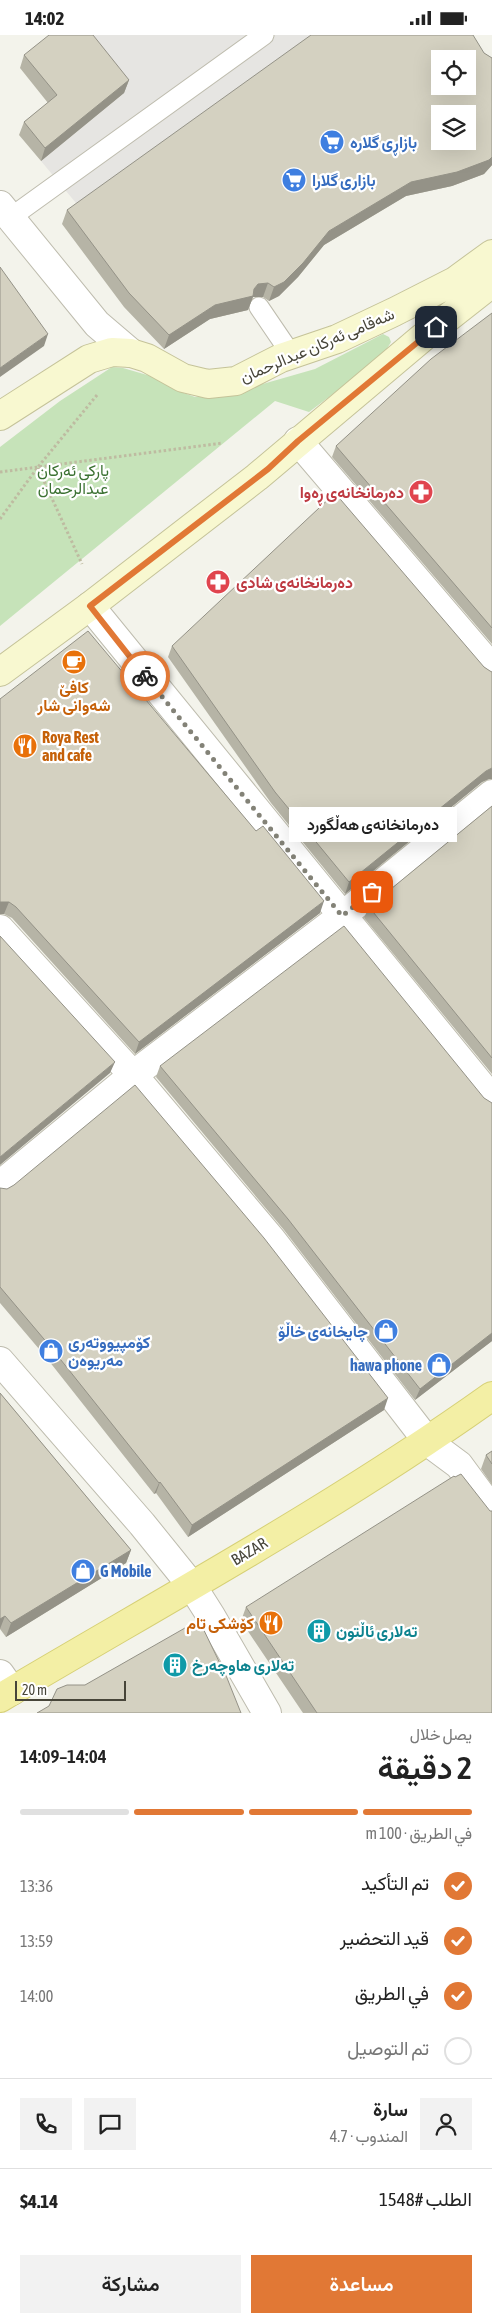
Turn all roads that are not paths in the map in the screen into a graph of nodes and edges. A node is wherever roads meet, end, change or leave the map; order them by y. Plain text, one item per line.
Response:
1 (264, 35) edge
2 (3, 216) edge
3 (492, 254) edge
4 (492, 283) edge
5 (259, 307) edge
6 (394, 312) junction
7 (422, 338) junction
8 (131, 353) junction
9 (291, 354) junction
10 (0, 415) edge
11 (298, 441) junction
12 (90, 606) junction
13 (492, 668) edge
14 (0, 672) edge
15 (492, 794) edge
16 (342, 916) junction
17 (0, 929) edge
18 (133, 1075) junction
19 (492, 1099) edge
20 (0, 1185) edge
21 (0, 1361) edge
22 (492, 1396) edge
23 (428, 1441) junction
24 (492, 1510) edge
25 (192, 1586) junction
26 (4, 1688) edge
27 (266, 1713) edge

1 - 2 lane
2 - 8 street
3 - 6 street, شەقامی ئەرکان عبدالرحمان
4 - 7 street
5 - 9 lane
6 - 7 street
6 - 9 street, شەقامی ئەرکان عبدالرحمان
7 - 11 street
8 - 9 street, شەقامی ئەرکان عبدالرحمان
8 - 10 street, شەقامی ئەرکان عبدالرحمان
11 - 12 street
11 - 13 street
12 - 14 street
12 - 16 street
15 - 16 street
16 - 18 street
16 - 19 street
17 - 18 street
18 - 20 street
18 - 23 street
21 - 25 street
22 - 23 main road, BAZAR
23 - 24 street
23 - 25 main road, BAZAR
25 - 26 main road, BAZAR
25 - 27 street

